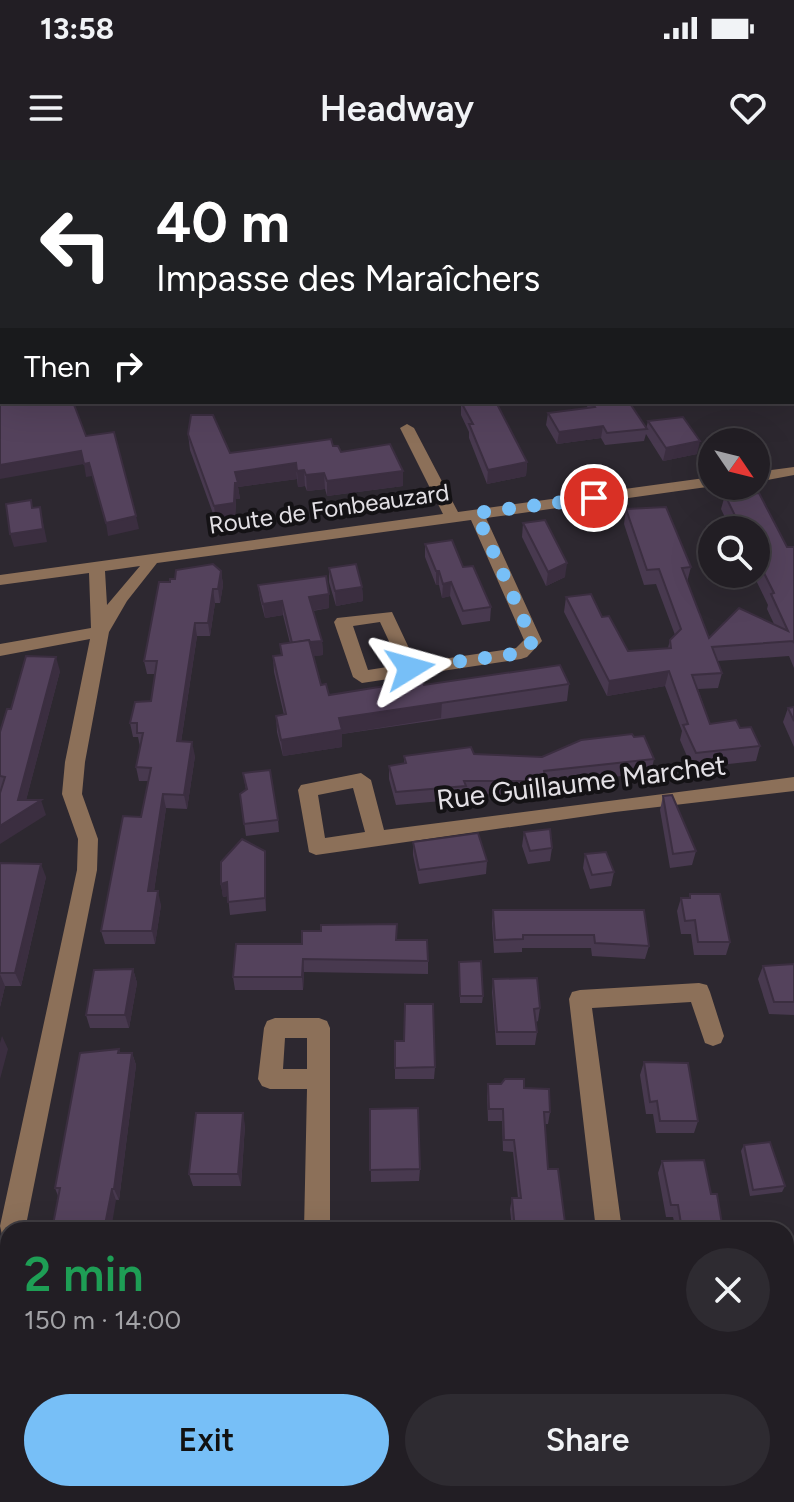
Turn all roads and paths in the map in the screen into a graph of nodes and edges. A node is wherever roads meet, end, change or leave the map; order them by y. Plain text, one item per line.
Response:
1 (407, 428) dead end
2 (794, 471) edge
3 (770, 475) edge
4 (698, 484) edge
5 (476, 513) junction
6 (452, 516) junction
7 (149, 559) junction
8 (97, 567) junction
9 (0, 580) edge
10 (100, 632) junction
11 (0, 650) edge
12 (410, 668) dead end
13 (794, 784) edge
14 (376, 838) dead end
15 (713, 1036) dead end
16 (317, 1079) dead end
17 (14, 1222) edge
18 (317, 1222) edge
19 (608, 1222) edge

1 - 6 street
2 - 3 street
4 - 5 street, Route de Fonbeauzard
5 - 6 street, Route de Fonbeauzard
5 - 12 street
6 - 7 street, Route de Fonbeauzard
7 - 8 street, Route de Fonbeauzard
7 - 10 street
8 - 9 street, Route de Fonbeauzard
8 - 10 street
10 - 11 street
10 - 17 street
13 - 14 street, Rue Guillaume Marchet
15 - 19 street
16 - 18 street

